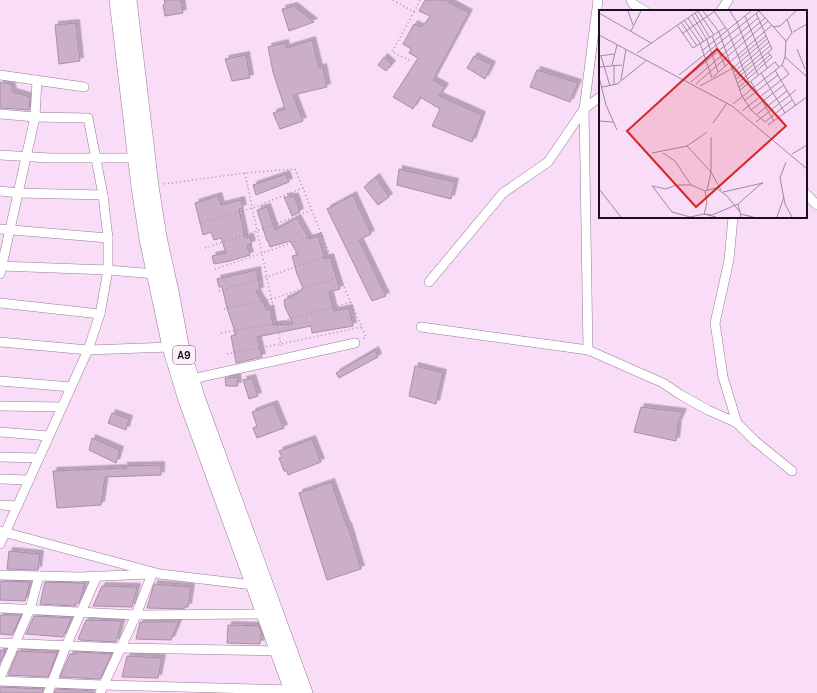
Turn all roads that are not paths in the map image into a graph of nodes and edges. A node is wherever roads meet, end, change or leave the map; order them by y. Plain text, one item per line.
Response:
1 (117, 0) edge
2 (129, 0) edge
3 (598, 0) edge
4 (632, 0) edge
5 (728, 0) edge
6 (643, 10) edge
7 (722, 10) edge
8 (0, 75) edge
9 (37, 80) junction
10 (84, 87) dead end
11 (599, 98) edge
12 (584, 109) junction
13 (0, 114) edge
14 (35, 117) junction
15 (0, 154) edge
16 (26, 157) junction
17 (135, 158) junction
18 (95, 159) junction
19 (0, 191) edge
20 (18, 192) junction
21 (103, 195) junction
22 (807, 195) edge
23 (817, 205) edge
24 (733, 218) edge
25 (0, 229) edge
26 (10, 230) junction
27 (108, 238) junction
28 (1, 268) edge
29 (108, 270) junction
30 (155, 274) junction
31 (429, 282) dead end
32 (0, 303) edge
33 (100, 314) junction
34 (421, 327) dead end
35 (0, 342) edge
36 (355, 343) road end
37 (170, 347) junction
38 (88, 350) junction
39 (588, 350) junction
40 (192, 380) junction
41 (0, 381) edge
42 (71, 386) junction
43 (0, 406) edge
44 (62, 407) junction
45 (737, 423) junction
46 (0, 432) edge
47 (49, 436) junction
48 (0, 457) edge
49 (39, 458) junction
50 (792, 471) dead end
51 (0, 479) edge
52 (29, 480) junction
53 (0, 504) edge
54 (17, 506) junction
55 (2, 531) edge
56 (0, 544) edge
57 (156, 574) junction
58 (0, 575) edge
59 (39, 576) junction
60 (97, 576) junction
61 (254, 585) junction
62 (0, 608) edge
63 (30, 609) junction
64 (81, 612) junction
65 (264, 614) junction
66 (136, 615) junction
67 (0, 643) edge
68 (14, 643) junction
69 (66, 646) junction
70 (122, 648) junction
71 (278, 651) junction
72 (0, 678) edge
73 (0, 681) edge
74 (52, 683) junction
75 (102, 689) edge
76 (297, 692) edge
77 (48, 693) edge

1 - 17 highway, A9
2 - 40 highway, A9
3 - 12 street
4 - 6 street
5 - 7 street
8 - 9 street
9 - 10 street
9 - 14 street
11 - 12 street
12 - 31 street
12 - 39 street
13 - 14 street
14 - 16 street
14 - 18 street
15 - 16 street
16 - 18 street
16 - 20 street
17 - 18 street
17 - 30 highway, A9
18 - 21 street
19 - 20 street
20 - 21 street
20 - 26 street
21 - 27 street
22 - 23 street
24 - 45 street
25 - 26 street
26 - 27 street
26 - 28 street
27 - 29 street
28 - 29 street
29 - 30 street
29 - 33 street
30 - 37 highway, A9
32 - 33 street
33 - 38 street
34 - 39 street
35 - 38 street
36 - 40 street
37 - 38 street
37 - 61 highway, A9
38 - 42 street
39 - 45 street
40 - 76 highway, A9
41 - 42 street
42 - 44 street
43 - 44 street
44 - 47 street
45 - 50 street
46 - 47 street
47 - 49 street
48 - 49 street
49 - 52 street
51 - 52 street
52 - 54 street
53 - 54 street
54 - 55 street
55 - 56 street
55 - 57 street
57 - 60 street
57 - 61 street
57 - 66 street
58 - 59 street
59 - 60 street
59 - 63 street
60 - 64 street
61 - 65 highway, A9
62 - 63 street
63 - 64 street
63 - 68 street
64 - 66 street
64 - 69 street
65 - 66 street
65 - 71 highway, A9
66 - 70 street
67 - 68 street
68 - 69 street
68 - 72 street
69 - 70 street
69 - 74 street
70 - 71 street
70 - 75 street
71 - 76 highway, A9
73 - 74 street
74 - 75 street
74 - 77 street
75 - 76 street

